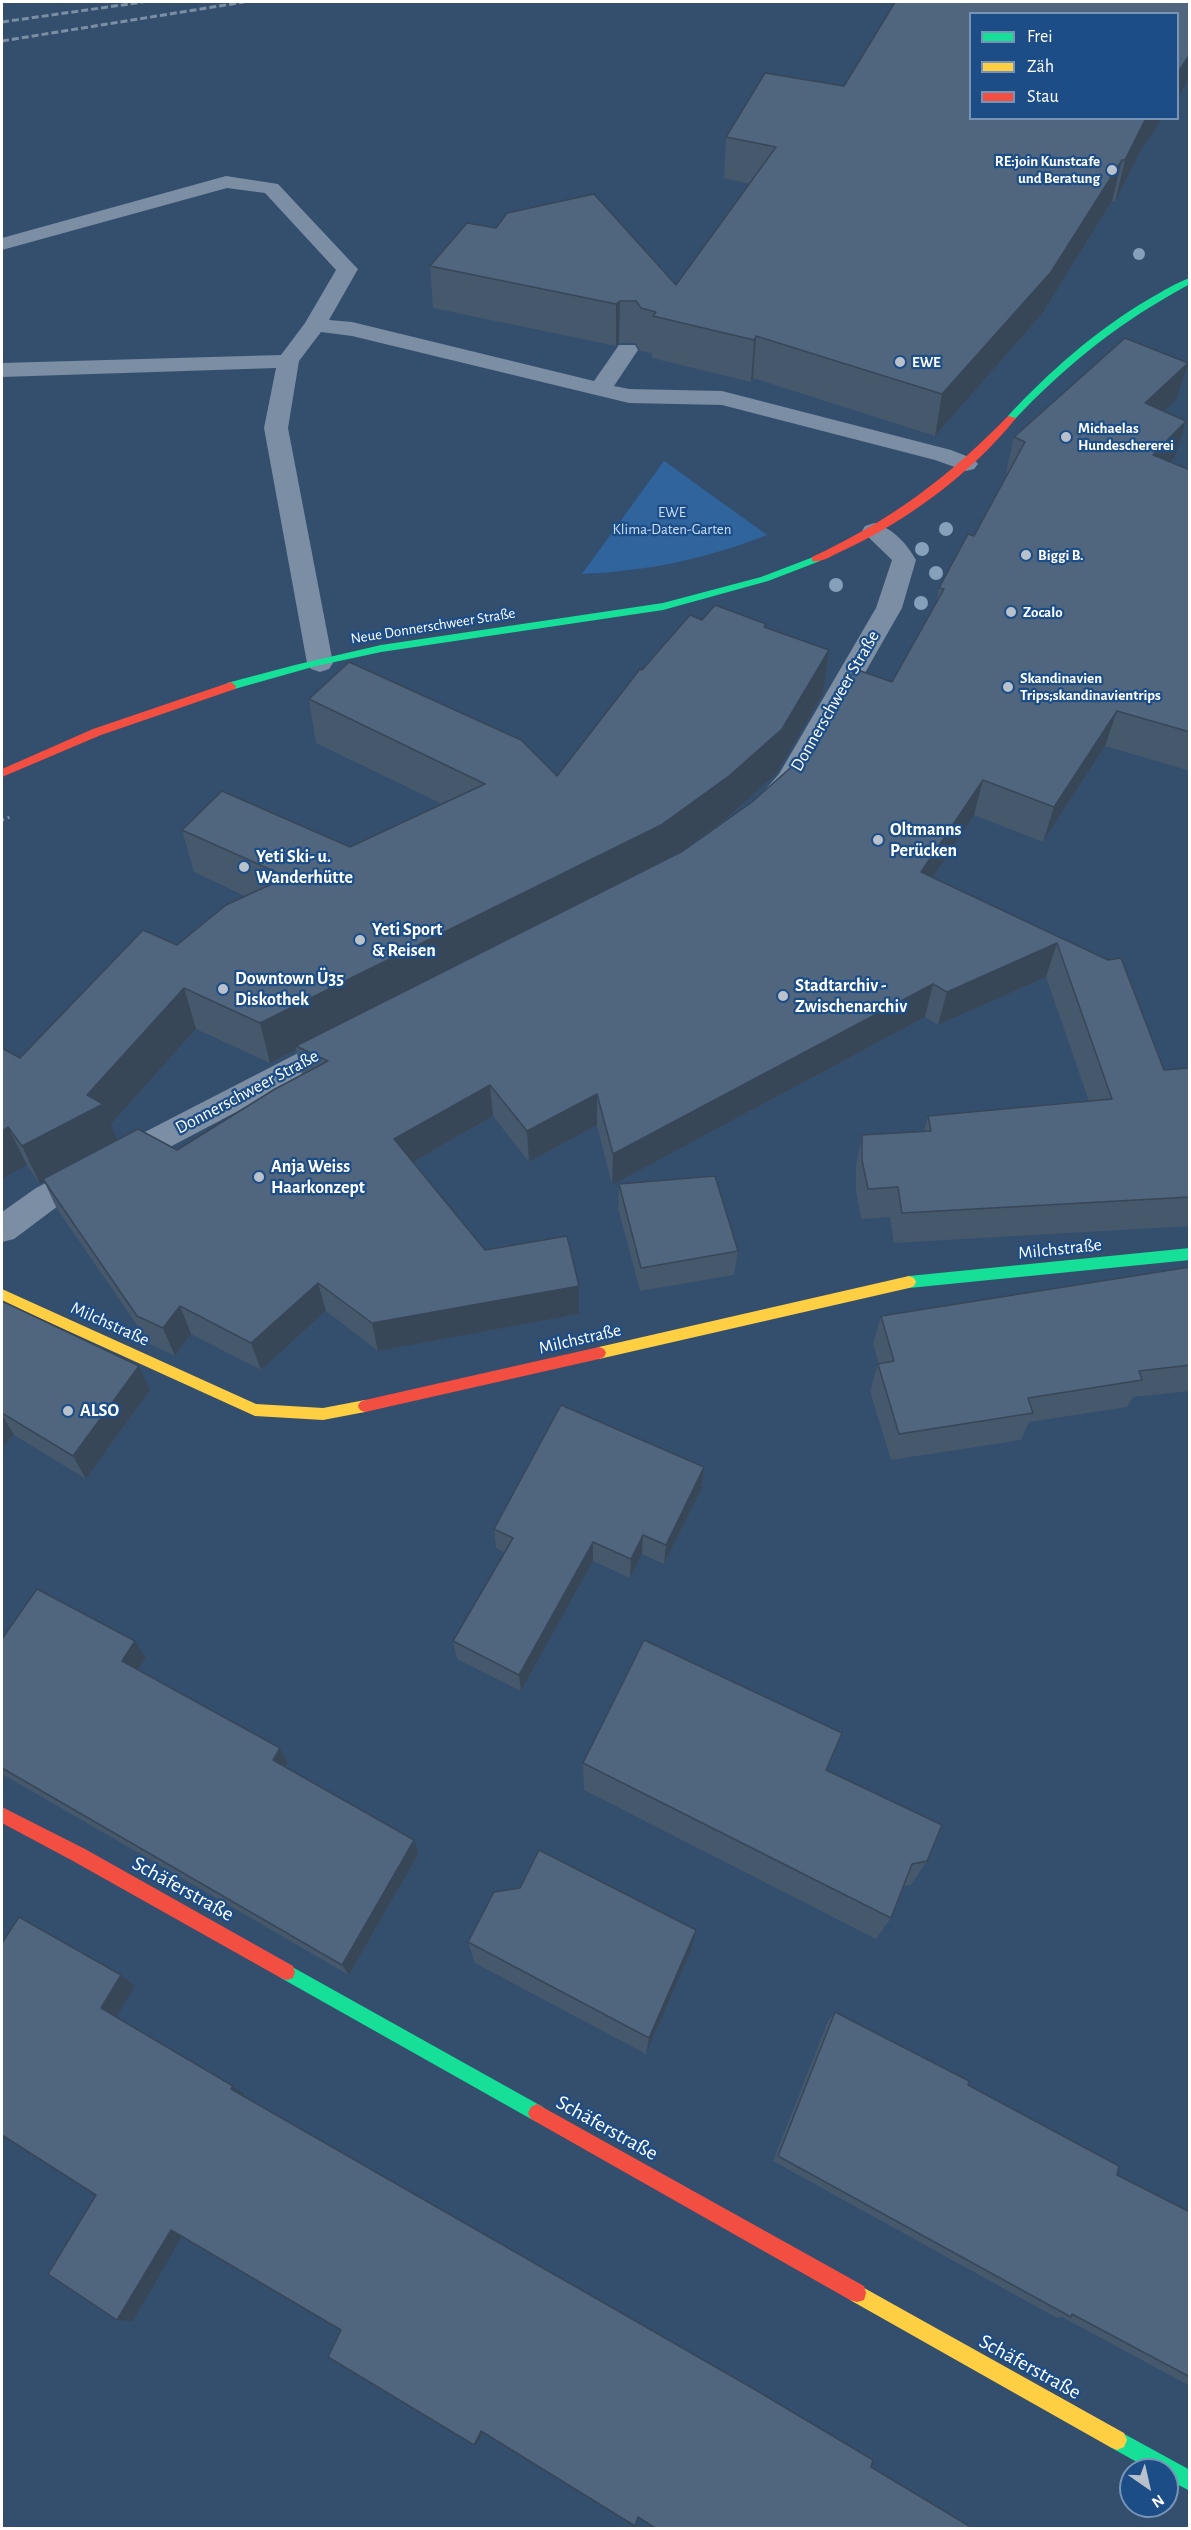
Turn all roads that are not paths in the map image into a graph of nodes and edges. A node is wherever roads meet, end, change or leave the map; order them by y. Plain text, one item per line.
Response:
1 (2, 244) edge
2 (1190, 280) edge
3 (315, 325) junction
4 (627, 350) dead end
5 (288, 361) junction
6 (2, 370) edge
7 (600, 389) junction
8 (966, 464) junction
9 (874, 531) junction
10 (320, 663) junction
11 (2, 773) edge
12 (754, 812) edge
13 (361, 1033) edge
14 (2, 1229) edge
15 (1190, 1254) edge
16 (2, 1295) edge
17 (2, 1815) edge
18 (1190, 2481) edge

1 - 3 street
2 - 8 street
3 - 5 street
3 - 7 street
4 - 7 street
5 - 6 street
5 - 10 street
7 - 8 street
8 - 9 street
9 - 10 street, Neue Donnerschweer Straße
9 - 12 street, Donnerschweer Straße
10 - 11 street, Neue Donnerschweer Straße
13 - 14 street, Donnerschweer Straße
15 - 16 street, Milchstraße
17 - 18 street, Schäferstraße

